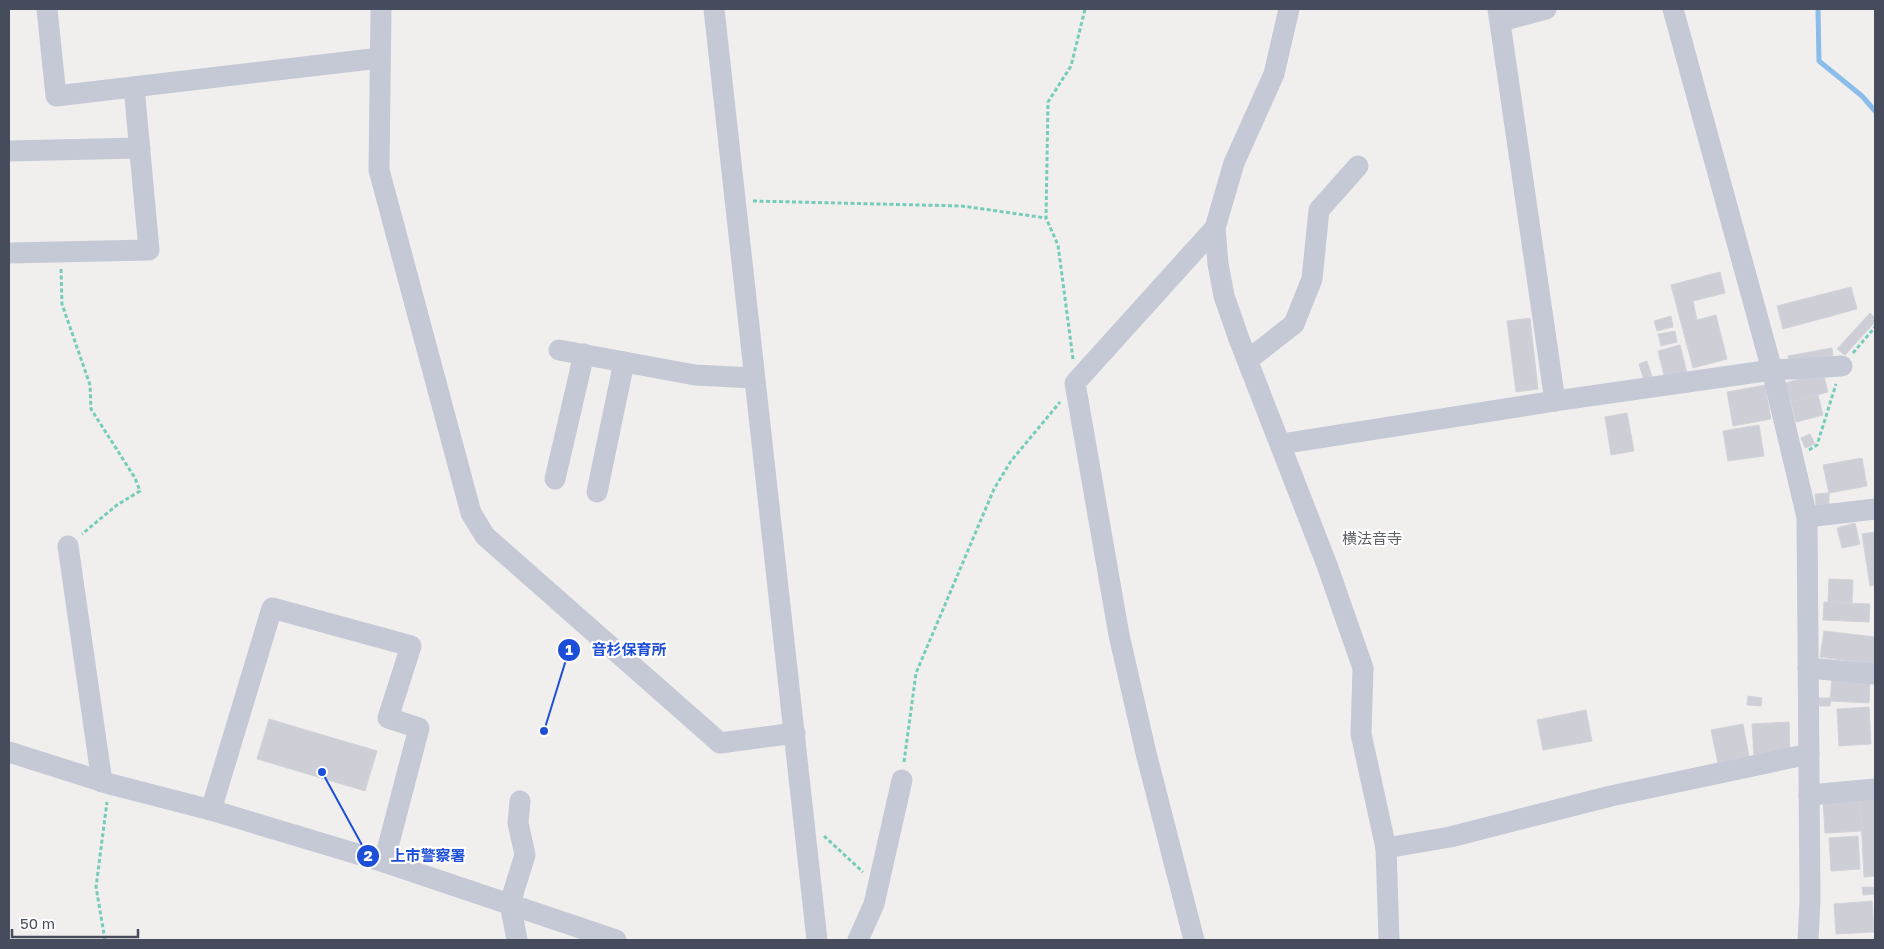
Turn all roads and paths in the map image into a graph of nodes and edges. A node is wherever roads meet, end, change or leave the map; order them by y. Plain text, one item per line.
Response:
1 (47, 9) edge
2 (381, 9) edge
3 (714, 9) edge
4 (1084, 9) edge
5 (1289, 9) edge
6 (1546, 9) edge
7 (1673, 9) edge
8 (1500, 15) edge
9 (380, 58) junction
10 (134, 87) junction
11 (140, 148) junction
12 (9, 151) edge
13 (1358, 166) dead end
14 (735, 200) junction
15 (1046, 218) junction
16 (1215, 228) junction
17 (60, 252) junction
18 (9, 253) edge
19 (1875, 327) edge
20 (559, 350) dead end
21 (584, 354) junction
22 (1248, 360) junction
23 (624, 362) junction
24 (1842, 366) junction
25 (1772, 370) junction
26 (754, 378) junction
27 (1075, 383) junction
28 (1555, 401) junction
29 (1281, 444) junction
30 (1794, 460) junction
31 (555, 479) dead end
32 (597, 492) dead end
33 (1875, 509) edge
34 (1807, 517) junction
35 (68, 546) joint
36 (1808, 668) junction
37 (1875, 674) edge
38 (795, 733) junction
39 (9, 752) edge
40 (1809, 754) junction
41 (902, 780) joint
42 (106, 783) junction
43 (1875, 789) edge
44 (1809, 795) junction
45 (520, 801) dead end
46 (211, 810) junction
47 (804, 817) junction
48 (1386, 848) junction
49 (384, 862) junction
50 (878, 886) junction
51 (510, 903) junction
52 (105, 940) edge
53 (517, 940) edge
54 (616, 940) edge
55 (817, 940) edge
56 (858, 940) edge
57 (1194, 940) edge
58 (1389, 940) edge
59 (1808, 940) edge

1 - 10 street
2 - 9 street
3 - 14 street
4 - 15 path
5 - 16 street
6 - 8 street
7 - 25 street
8 - 28 street
9 - 10 street
9 - 38 street
10 - 11 street
11 - 12 street
11 - 17 street
13 - 22 street
14 - 15 path
14 - 26 street
15 - 27 path
16 - 22 street
16 - 27 street
17 - 18 street
17 - 35 path
19 - 24 path
20 - 21 street
21 - 23 street
21 - 31 street
22 - 29 street
23 - 26 street
23 - 32 street
24 - 25 street
24 - 30 path
25 - 28 street
25 - 30 street
26 - 38 street
27 - 41 path
27 - 57 street
28 - 29 street
29 - 48 street
30 - 34 street
33 - 34 street
34 - 36 street
35 - 42 street
36 - 37 street
36 - 40 street
38 - 47 street
39 - 42 street
40 - 44 street
40 - 48 street
41 - 50 street
42 - 46 street
42 - 52 path
43 - 44 street
44 - 59 street
45 - 51 street
46 - 49 street
46 - 49 street
47 - 50 path
47 - 55 street
48 - 58 street
49 - 51 street
50 - 56 street
51 - 53 street
51 - 54 street

